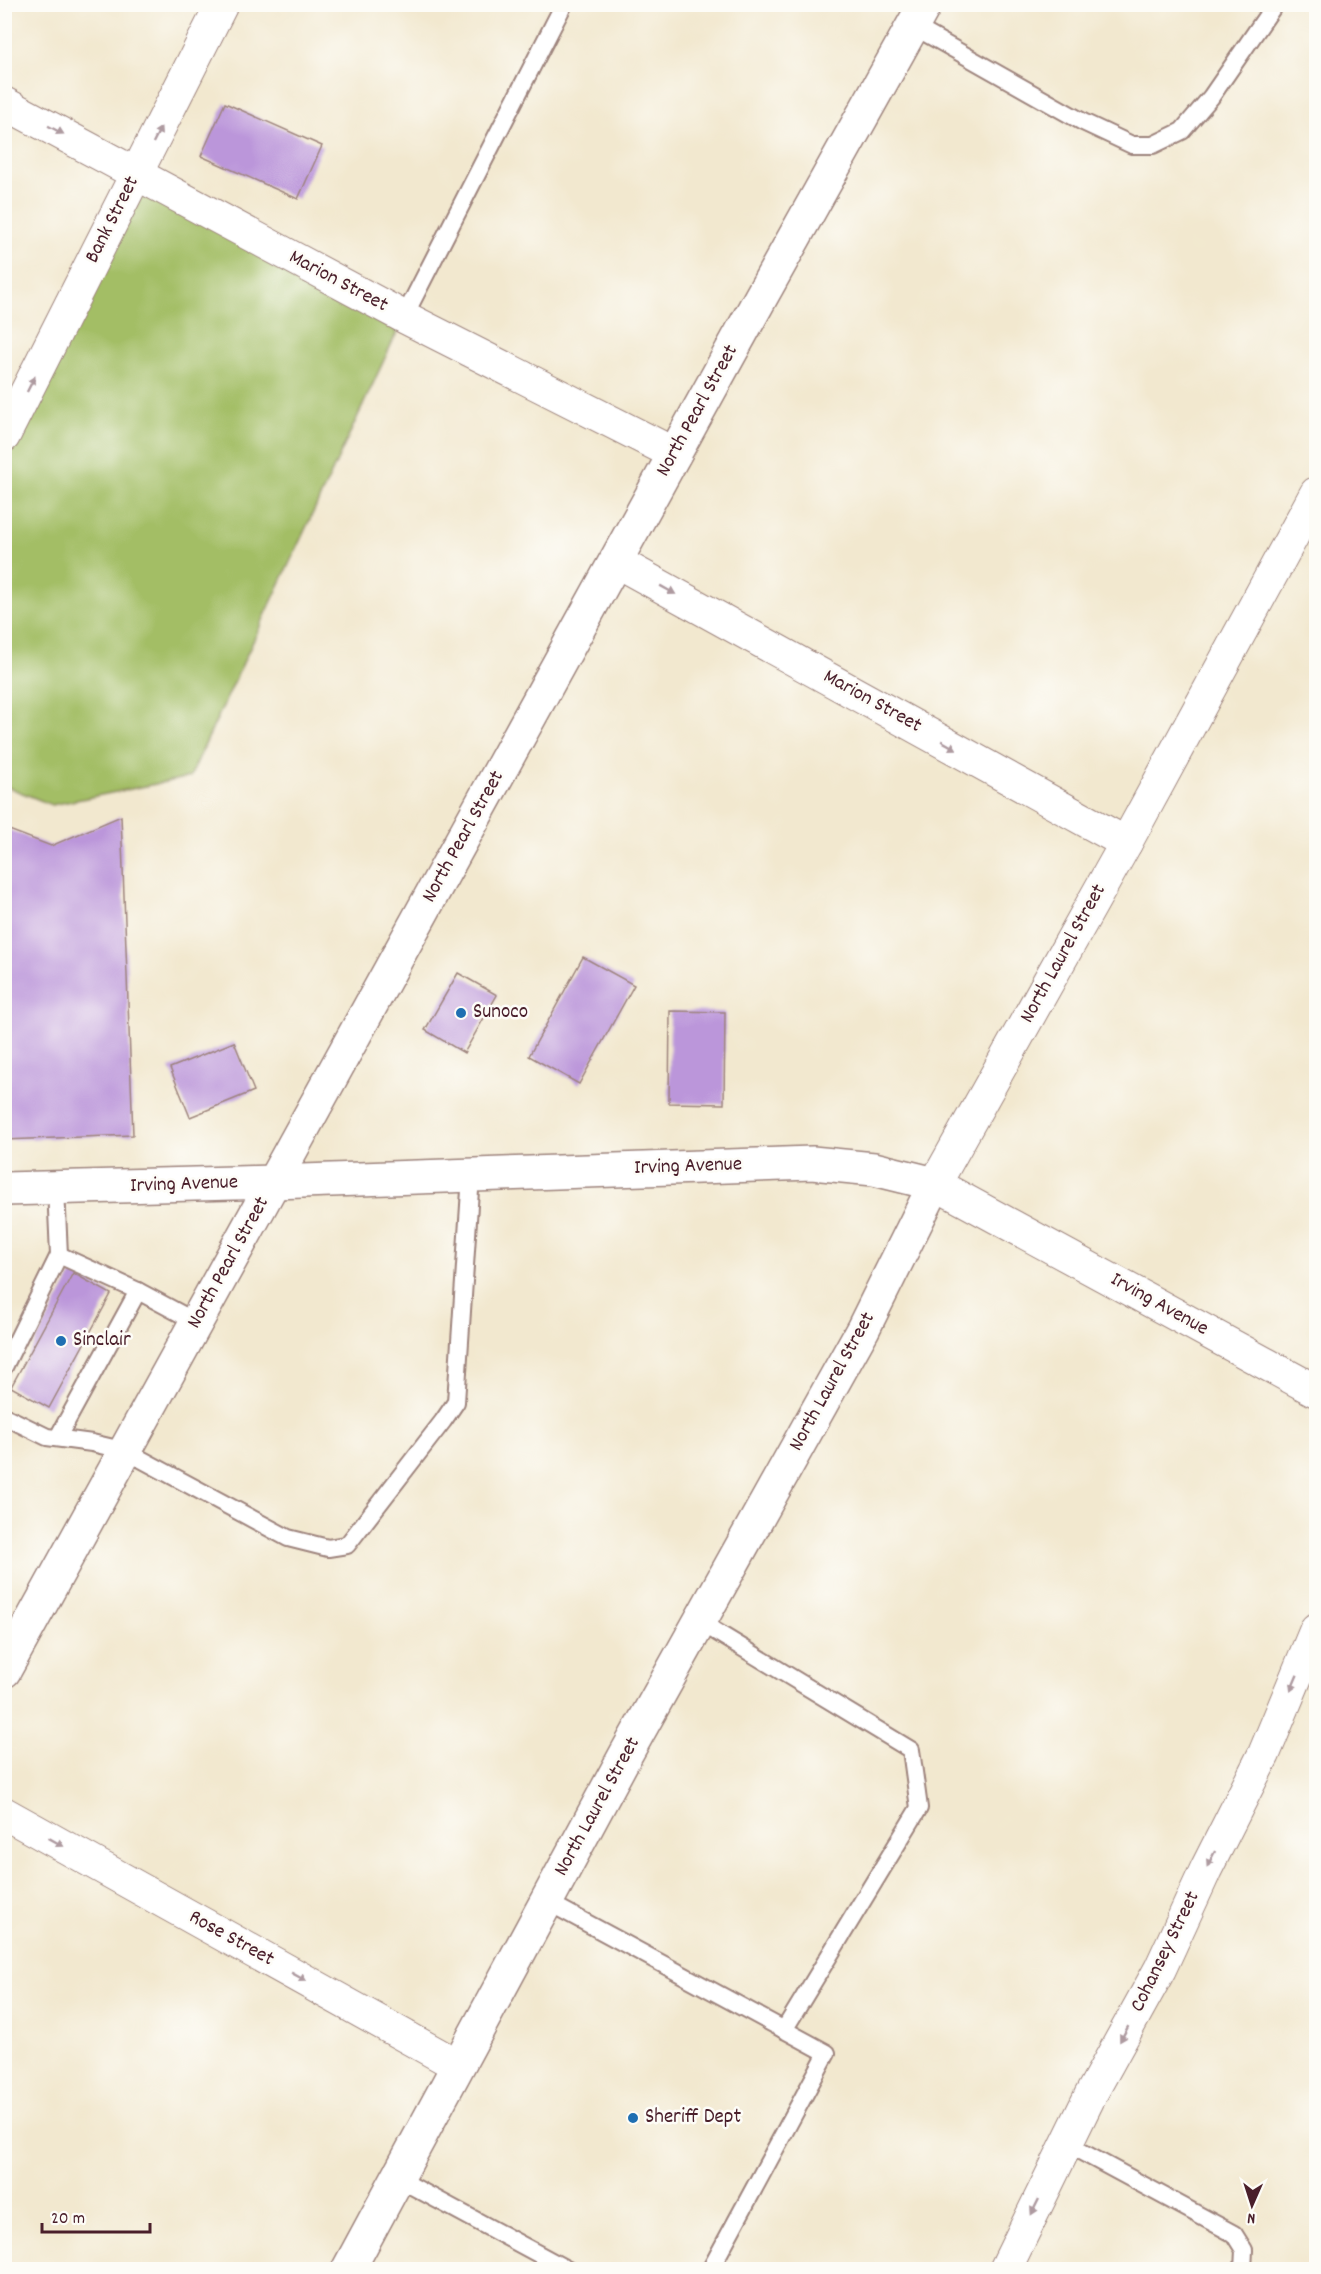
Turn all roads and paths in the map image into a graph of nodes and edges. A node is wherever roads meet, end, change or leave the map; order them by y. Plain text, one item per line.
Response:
1 (222, 4) edge
2 (564, 4) edge
3 (1275, 4) edge
4 (919, 15) edge
5 (4, 103) edge
6 (137, 174) junction
7 (404, 317) junction
8 (4, 436) edge
9 (675, 454) junction
10 (1317, 493) edge
11 (617, 562) junction
12 (1126, 843) junction
13 (471, 1175) junction
14 (274, 1182) junction
15 (935, 1184) junction
16 (56, 1188) junction
17 (4, 1189) edge
18 (59, 1255) junction
19 (138, 1291) junction
20 (196, 1322) junction
21 (4, 1367) edge
22 (1317, 1391) edge
23 (4, 1416) edge
24 (58, 1437) junction
25 (126, 1451) junction
26 (700, 1622) junction
27 (1317, 1629) edge
28 (4, 1671) edge
29 (4, 1813) edge
30 (546, 1901) junction
31 (784, 2030) junction
32 (457, 2065) junction
33 (1067, 2144) junction
34 (397, 2178) junction
35 (351, 2268) edge
36 (568, 2270) edge
37 (710, 2270) edge
38 (1005, 2270) edge
39 (1243, 2270) edge

6 -> 1 street, Bank Street
2 - 7 lane
3 - 4 lane
4 - 9 main road, North Pearl Street
5 -> 6 street, Marion Street
6 - 7 street, Marion Street
8 -> 6 street, Bank Street
7 - 9 street, Marion Street
9 - 11 main road, North Pearl Street
10 - 12 street, North Laurel Street
11 -> 12 street, Marion Street
11 - 14 main road, North Pearl Street
12 - 15 street, North Laurel Street
13 - 14 main road, Irving Avenue
13 - 15 main road, Irving Avenue
13 - 25 lane
14 - 16 main road, Irving Avenue
14 - 20 main road, North Pearl Street
15 - 22 street, Irving Avenue
15 - 26 main road, North Laurel Street
16 - 17 main road, Irving Avenue
16 - 18 lane
18 - 19 lane
18 - 21 lane
19 - 20 lane
19 - 24 lane
20 - 25 main road, North Pearl Street
23 - 24 lane
24 - 25 lane
25 - 28 main road, North Pearl Street
26 - 30 main road, North Laurel Street
26 - 31 lane
27 -> 33 street, Cohansey Street
29 -> 32 street, Rose Street
30 - 31 lane
30 - 32 main road, North Laurel Street
31 - 37 lane
32 - 34 main road, North Laurel Street
33 -> 38 street, Cohansey Street
33 - 39 lane
34 - 35 main road, North Laurel Street
34 - 36 lane

